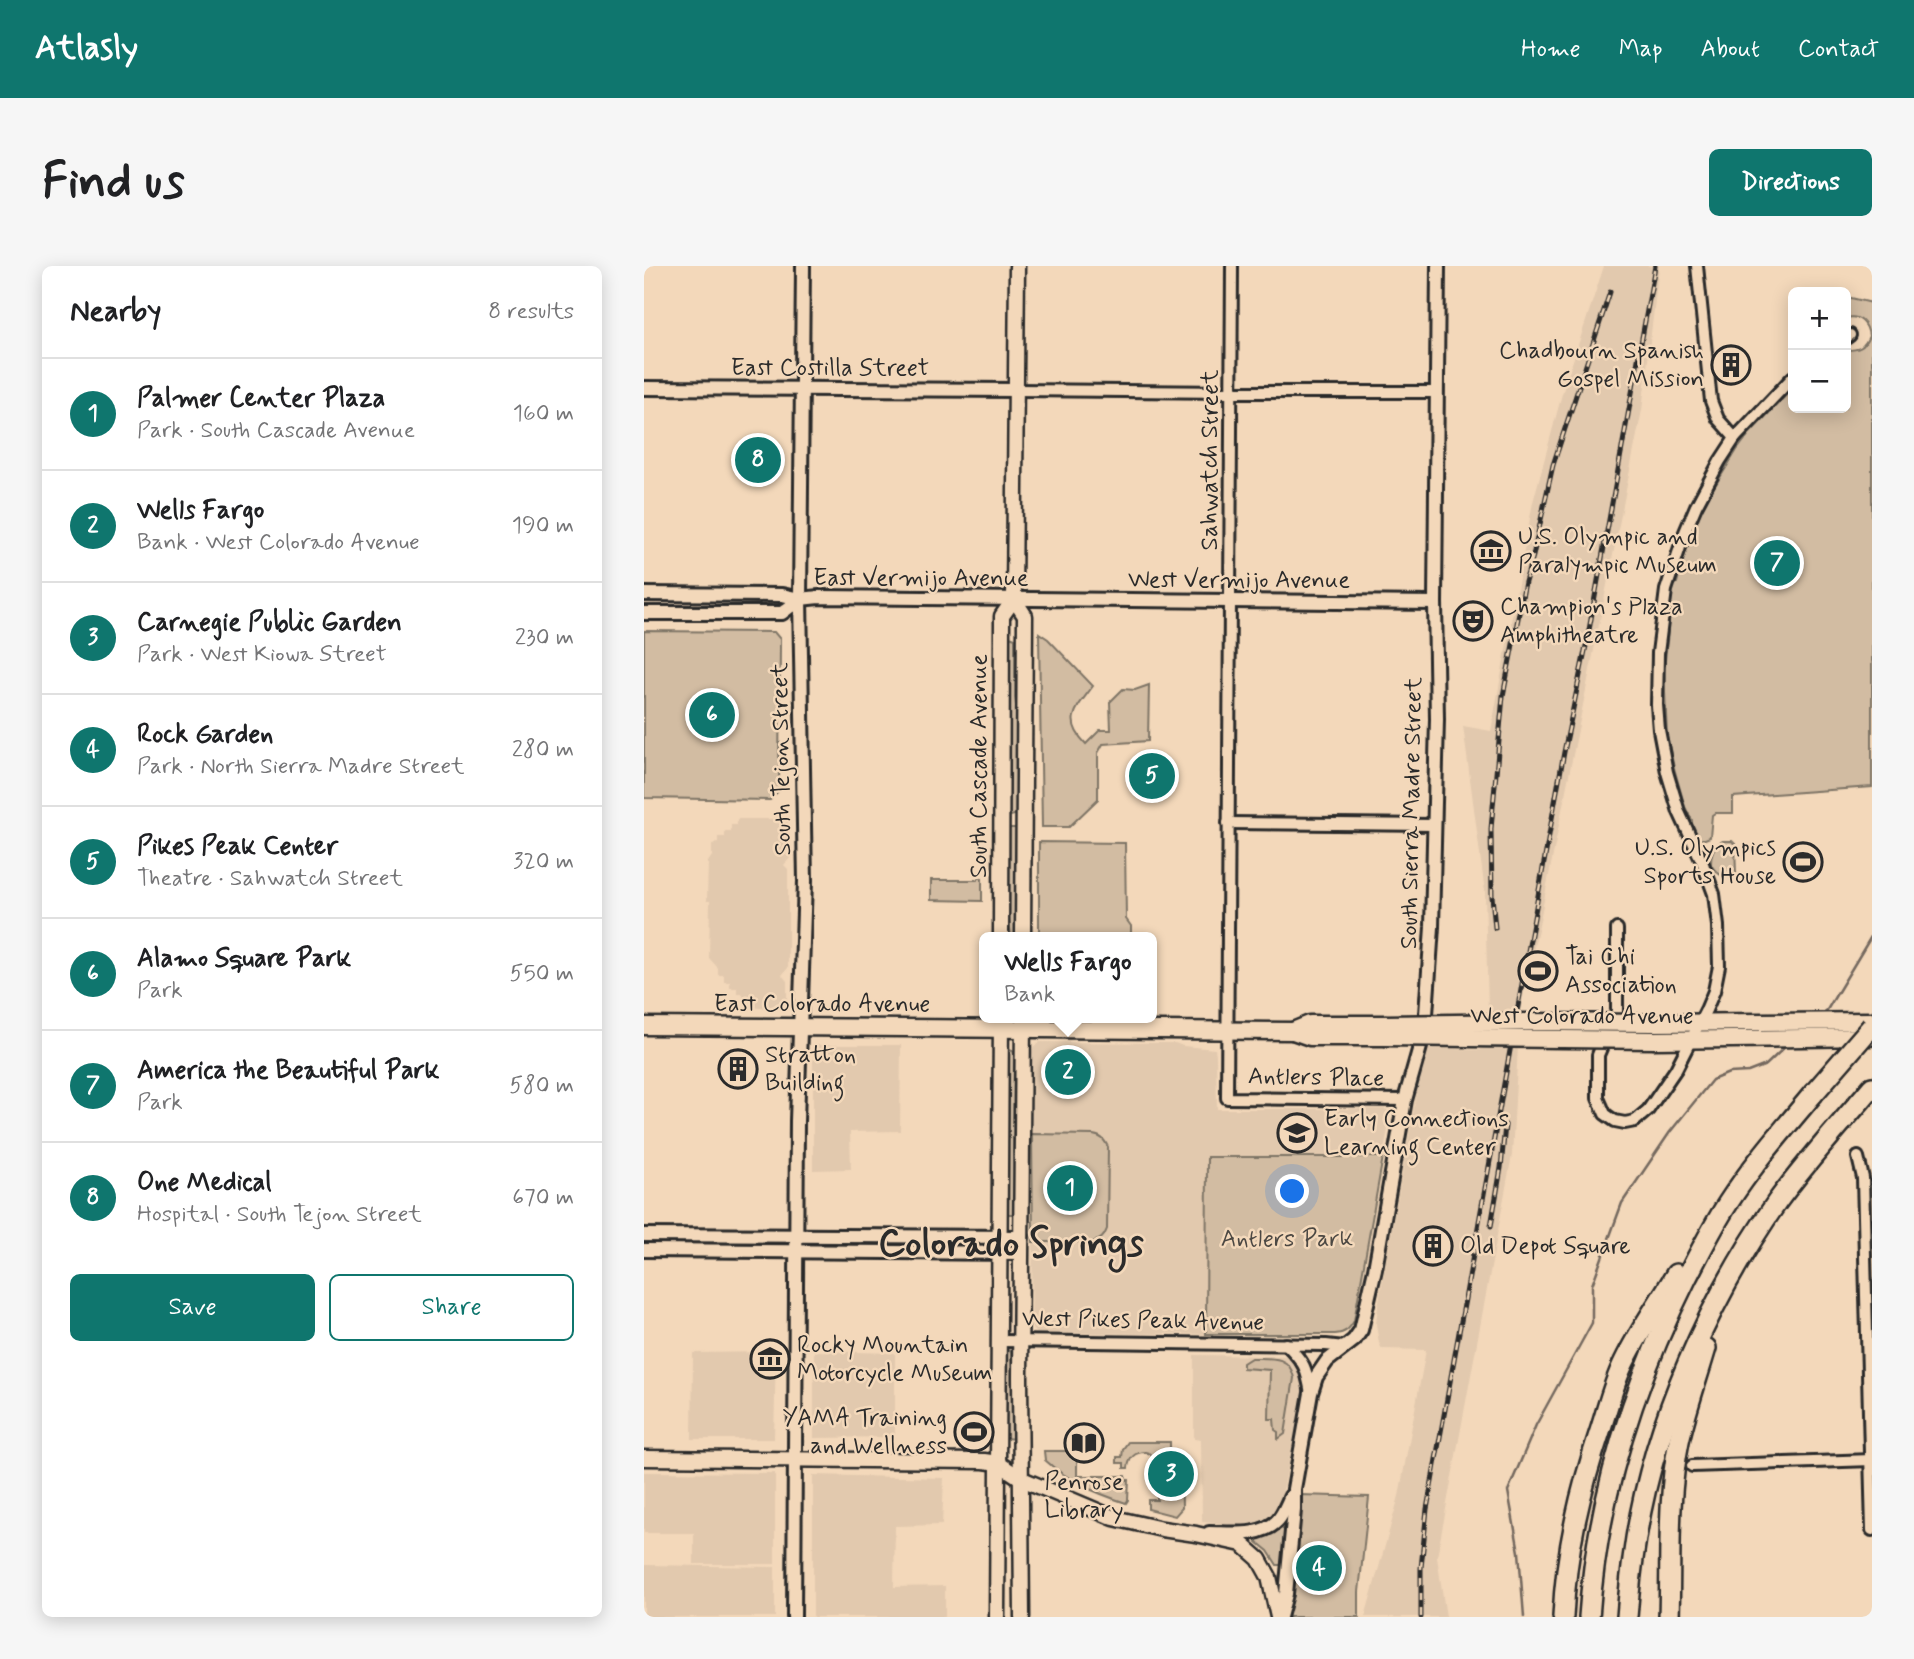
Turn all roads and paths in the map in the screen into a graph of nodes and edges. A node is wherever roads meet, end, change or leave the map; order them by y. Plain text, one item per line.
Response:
1 (803, 266) edge
2 (1017, 266) edge
3 (1232, 266) edge
4 (1438, 266) edge
5 (1697, 266) edge
6 (1788, 382) edge
7 (644, 388) edge
8 (802, 389) junction
9 (1016, 390) junction
10 (1436, 392) junction
11 (1231, 393) junction
12 (1735, 438) junction
13 (644, 594) edge
14 (800, 599) junction
15 (1014, 599) junction
16 (1042, 599) joint
17 (1229, 601) junction
18 (1435, 603) junction
19 (644, 613) edge
20 (1001, 821) junction
21 (1024, 821) junction
22 (1228, 823) junction
23 (1434, 825) junction
24 (1617, 929) dead end
25 (1001, 932) edge
26 (1023, 932) edge
27 (1001, 1023) edge
28 (1023, 1023) edge
29 (1700, 1023) junction
30 (644, 1026) edge
31 (1871, 1026) edge
32 (800, 1027) junction
33 (1227, 1030) junction
34 (1384, 1030) junction
35 (1691, 1039) junction
36 (1872, 1087) edge
37 (1405, 1100) junction
38 (1858, 1157) dead end
39 (1726, 1205) junction
40 (1758, 1232) junction
41 (644, 1235) edge
42 (702, 1235) junction
43 (797, 1235) junction
44 (939, 1237) junction
45 (999, 1237) junction
46 (1022, 1237) junction
47 (1868, 1244) edge
48 (644, 1250) edge
49 (702, 1250) junction
50 (797, 1251) junction
51 (939, 1252) junction
52 (999, 1253) junction
53 (1021, 1253) junction
54 (999, 1341) junction
55 (1021, 1341) junction
56 (1286, 1344) junction
57 (1344, 1347) junction
58 (1311, 1394) junction
59 (644, 1458) edge
60 (796, 1459) junction
61 (1871, 1460) edge
62 (998, 1463) junction
63 (1692, 1466) dead end
64 (1022, 1479) junction
65 (1294, 1489) junction
66 (1872, 1530) edge
67 (1196, 1534) junction
68 (1671, 1611) edge
69 (794, 1617) edge
70 (998, 1617) edge
71 (1022, 1617) edge
72 (1279, 1617) edge
73 (1563, 1617) edge
74 (1589, 1617) edge
75 (1627, 1617) edge

1 - 8 street, South Tejon Street
2 - 9 main road, South Cascade Avenue
3 - 11 street, Sahwatch Street
4 - 10 street, South Sierra Madre Street
5 - 12 street
6 - 12 street
7 - 8 street, East Costilla Street
8 - 9 street, East Costilla Street
8 - 14 street, South Tejon Street
9 - 11 street
9 - 15 main road, South Cascade Avenue
10 - 11 street
10 - 18 street, South Sierra Madre Street
11 - 17 street, Sahwatch Street
12 - 29 street
13 - 14 street, East Vermijo Avenue
14 - 15 street, East Vermijo Avenue
14 - 19 street, East Vermijo Avenue
14 - 32 street, South Tejon Street
15 - 16 street, East Vermijo Avenue
15 - 20 main road, South Cascade Avenue
15 - 21 main road, South Cascade Avenue
16 - 17 street, West Vermijo Avenue
17 - 18 street, West Vermijo Avenue
17 - 22 street, Sahwatch Street
18 - 23 street, South Sierra Madre Street
20 - 21 street
20 - 25 main road, South Cascade Avenue
21 - 26 main road, South Cascade Avenue
22 - 23 street
22 - 33 street, Sahwatch Street
23 - 37 street, South Sierra Madre Street
24 - 35 street
27 - 28 main road, West Colorado Avenue
27 - 32 main road, East Colorado Avenue
27 - 45 main road
28 - 33 main road, West Colorado Avenue
28 - 46 main road
29 - 31 main road, West Colorado Avenue
29 - 34 main road, West Colorado Avenue, bridge
29 - 35 street
30 - 32 main road, East Colorado Avenue
31 - 35 main road, West Colorado Avenue
31 - 39 highway, bridge
32 - 43 street, South Tejon Street
33 - 34 main road, West Colorado Avenue
33 - 37 street, Antlers Place
34 - 35 main road, West Colorado Avenue, bridge
36 - 40 highway
37 - 57 street, South Sierra Madre Street
38 - 47 street
39 - 73 highway
39 - 74 highway
40 - 68 highway
40 - 75 highway
41 - 42 street
42 - 43 street
42 - 49 street
43 - 44 street
43 - 50 street, South Tejon Street
44 - 45 street
44 - 51 street
45 - 46 street
45 - 52 main road
46 - 53 main road
47 - 61 street
48 - 49 street
49 - 50 street
50 - 51 street
50 - 60 street, South Tejon Street
51 - 52 street
52 - 53 street
52 - 54 main road
53 - 55 main road
54 - 55 street, West Pikes Peak Avenue
54 - 62 main road
55 - 56 street, West Pikes Peak Avenue
55 - 64 main road
56 - 57 street, West Pikes Peak Avenue
56 - 58 street, West Pikes Peak Avenue
57 - 58 street, South Sierra Madre Street
58 - 65 street, South Sierra Madre Street
59 - 60 main road
60 - 62 main road
60 - 69 street, South Tejon Street
61 - 63 street
61 - 66 street
62 - 64 main road
62 - 70 main road
64 - 67 main road
64 - 71 main road
65 - 67 street
65 - 72 street
67 - 72 main road

